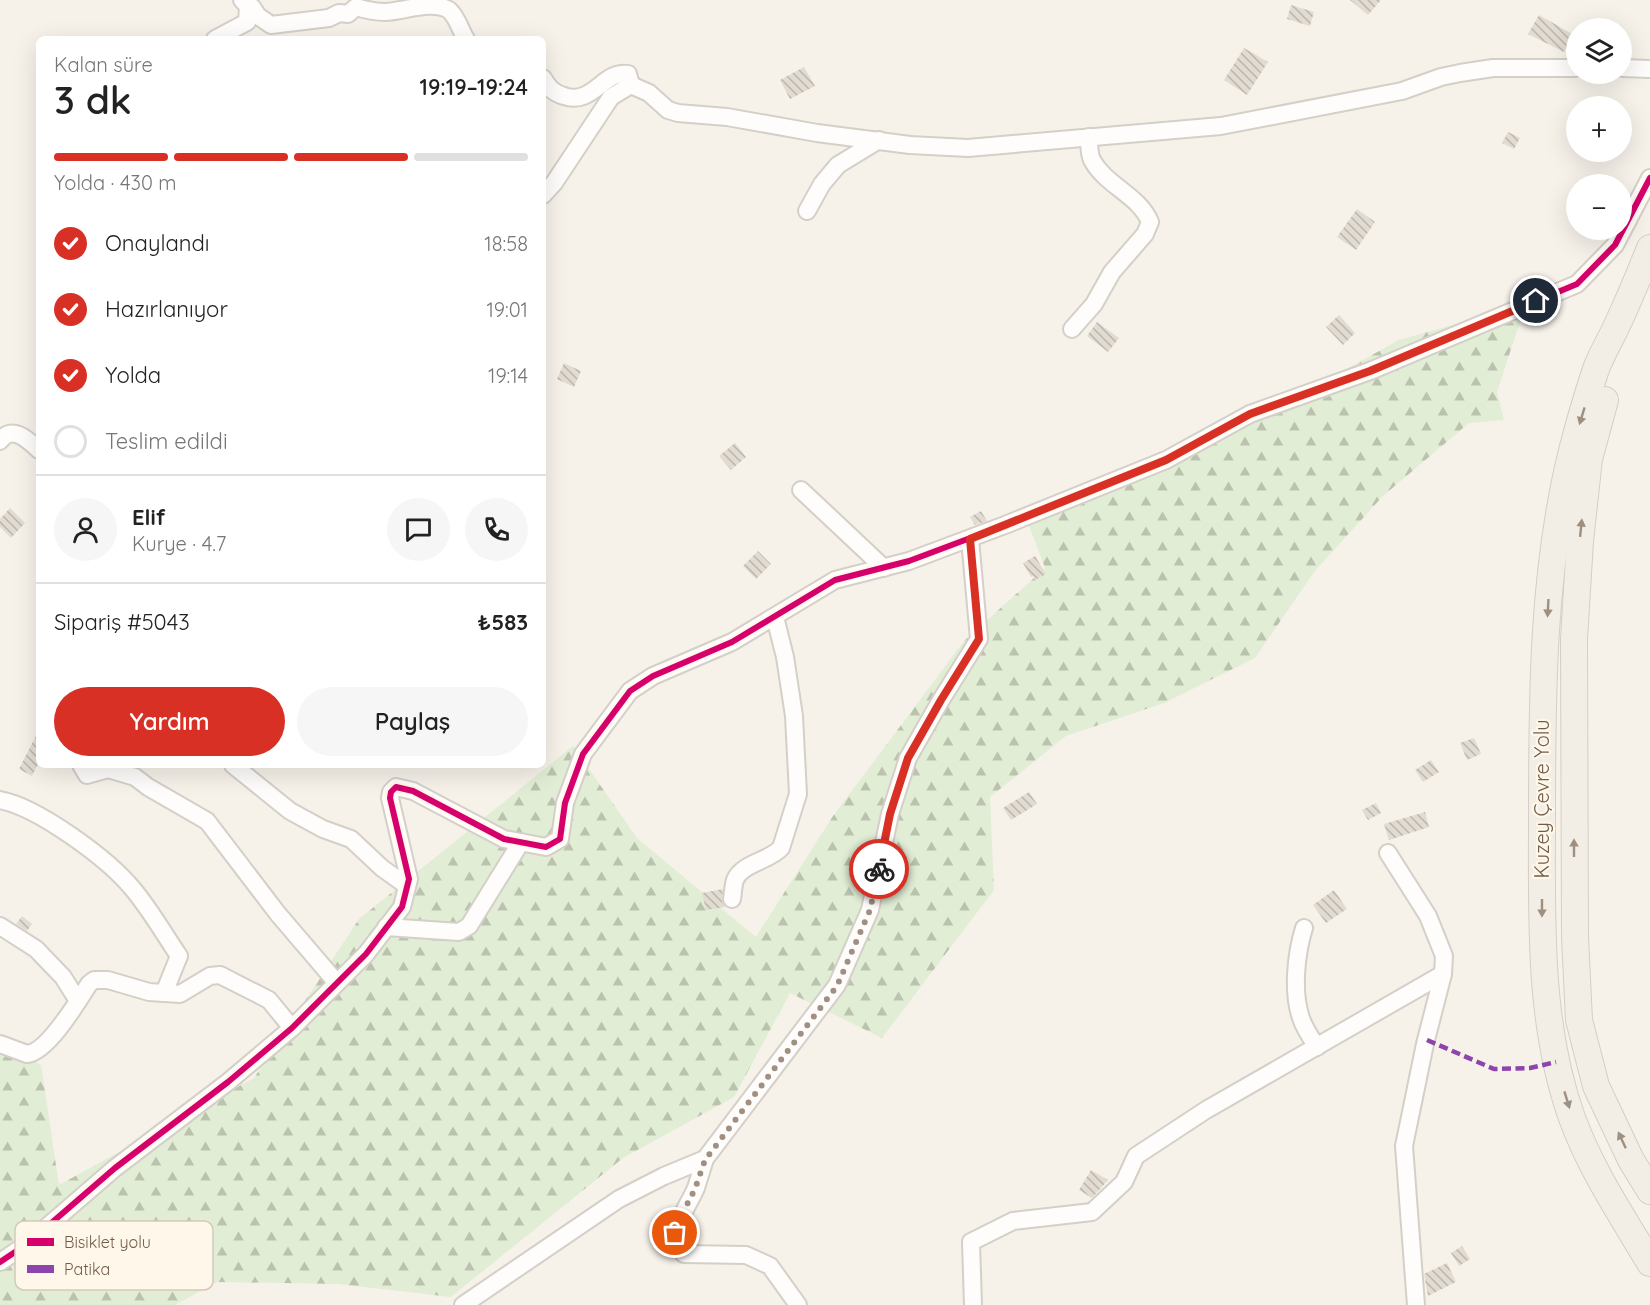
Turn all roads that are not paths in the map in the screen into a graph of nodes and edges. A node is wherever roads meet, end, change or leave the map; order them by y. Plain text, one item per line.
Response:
1 (245, 3) edge
2 (220, 36) edge
3 (464, 36) edge
4 (1566, 68) edge
5 (1632, 68) edge
6 (1650, 69) edge
7 (546, 82) edge
8 (631, 85) junction
9 (1089, 137) junction
10 (879, 141) junction
11 (1650, 178) edge
12 (546, 192) edge
13 (807, 211) dead end
14 (1650, 248) edge
15 (1618, 323) junction
16 (1072, 329) dead end
17 (0, 441) edge
18 (36, 448) edge
19 (801, 490) dead end
20 (970, 539) junction
21 (884, 568) junction
22 (775, 616) junction
23 (83, 768) edge
24 (237, 768) edge
25 (0, 800) edge
26 (520, 842) junction
27 (1388, 854) dead end
28 (407, 886) junction
29 (732, 899) dead end
30 (0, 926) edge
31 (386, 927) junction
32 (1304, 928) dead end
33 (1443, 974) junction
34 (337, 983) junction
35 (164, 993) junction
36 (78, 1001) junction
37 (292, 1028) junction
38 (0, 1044) edge
39 (1317, 1047) junction
40 (705, 1160) junction
41 (1650, 1191) edge
42 (54, 1221) edge
43 (15, 1252) edge
44 (0, 1262) edge
45 (1650, 1263) edge
46 (791, 1300) edge
47 (463, 1305) edge
48 (973, 1305) edge
49 (1416, 1305) edge

1 - 2 street
1 - 3 street
4 - 9 street
5 - 6 street
7 - 8 street
8 - 10 street
8 - 12 street
9 - 10 street
9 - 16 street
10 - 13 street
11 - 20 street
14 - 15 main road, Kuzey Çevre Yolu
41 -> 15 main road, Kuzey Çevre Yolu
15 -> 45 main road, Kuzey Çevre Yolu
17 - 18 street
19 - 21 street
20 - 21 street
20 - 40 street
21 - 22 street
22 - 26 street
22 - 29 street
23 - 34 street
24 - 28 street
25 - 35 street
26 - 28 street
26 - 31 street
27 - 33 street
28 - 31 street
30 - 36 street
31 - 34 street
32 - 39 street
33 - 39 street
33 - 49 street
34 - 37 street
35 - 36 street
35 - 37 street
36 - 38 street
37 - 42 street
39 - 48 street
40 - 46 street
40 - 47 street
43 - 44 street

